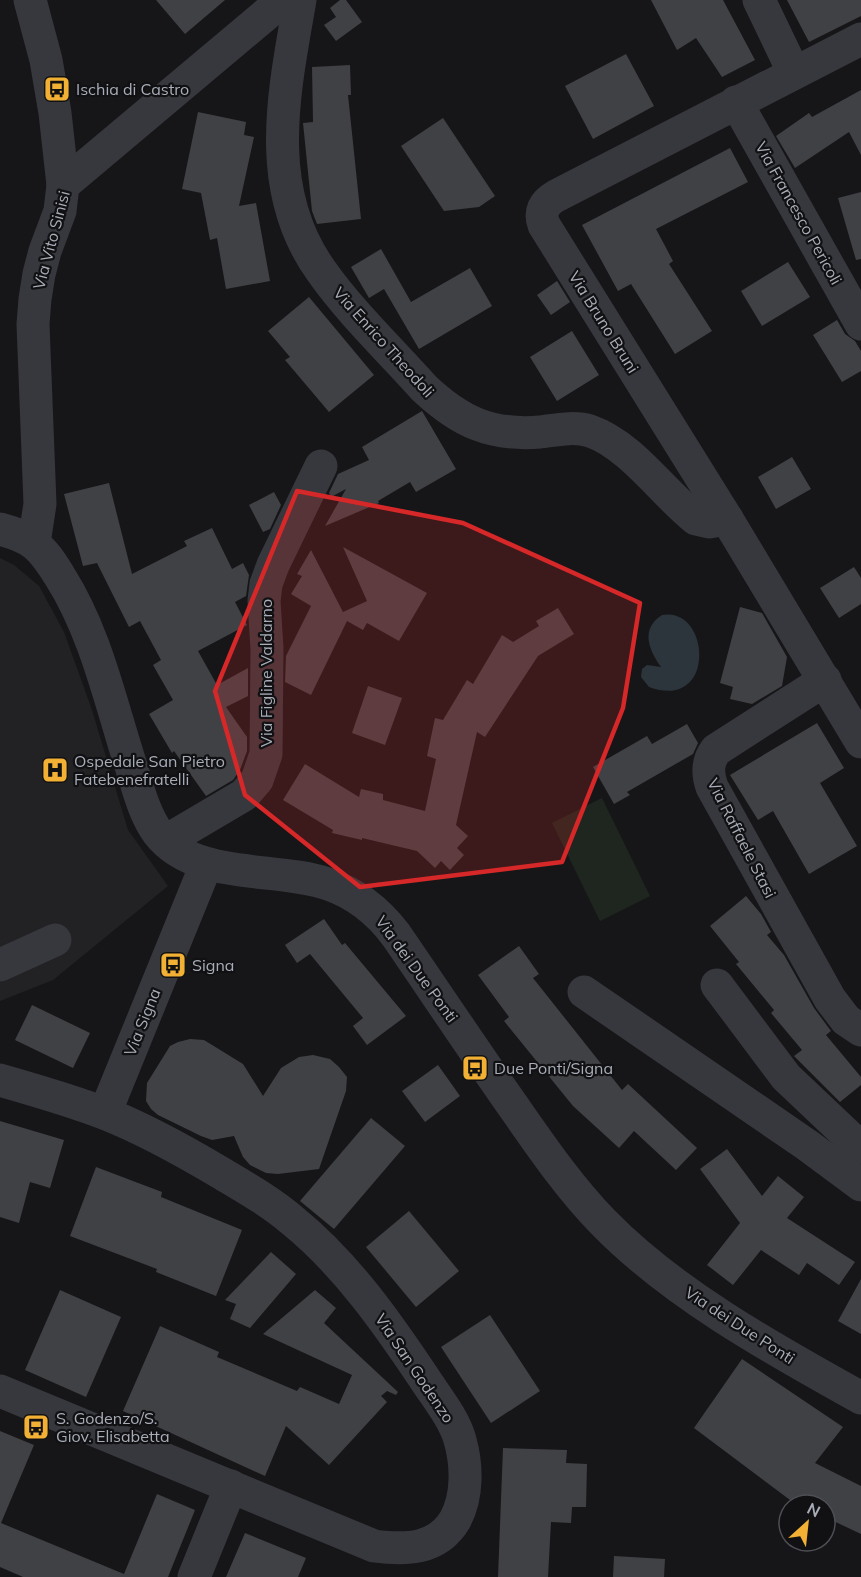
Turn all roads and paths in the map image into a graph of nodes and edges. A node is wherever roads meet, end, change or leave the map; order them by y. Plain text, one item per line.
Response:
1 (30, 0) edge
2 (283, 0) edge
3 (300, 0) edge
4 (759, 0) edge
5 (861, 39) edge
6 (794, 73) junction
7 (736, 102) junction
8 (63, 185) junction
9 (861, 324) edge
10 (321, 466) dead end
11 (727, 519) junction
12 (0, 529) edge
13 (34, 543) junction
14 (825, 680) junction
15 (861, 742) edge
16 (166, 841) junction
17 (206, 865) junction
18 (55, 940) dead end
19 (0, 965) edge
20 (717, 985) dead end
21 (584, 992) dead end
22 (861, 1030) edge
23 (0, 1080) edge
24 (105, 1113) junction
25 (861, 1148) edge
26 (861, 1185) edge
27 (0, 1391) edge
28 (861, 1398) edge
29 (231, 1486) junction
30 (194, 1577) edge

1 - 8 street
2 - 8 street, Via Vito Sinisi
3 - 11 street, Via Enrico Theodoli
4 - 6 street
5 - 6 street, Via Bruno Bruni
6 - 7 street, Via Bruno Bruni
7 - 9 street, Via Francesco Pericoli
7 - 11 street, Via Bruno Bruni
8 - 13 street, Via Vito Sinisi
10 - 16 street, Via Figline Valdarno
11 - 14 street, Via Bruno Bruni
12 - 13 street, Via dei Due Ponti
13 - 16 street, Via dei Due Ponti
14 - 15 street, Via Bruno Bruni
14 - 22 street, Via Raffaele Stasi
16 - 17 street, Via dei Due Ponti
17 - 24 street, Via Signa
17 - 28 street, Via dei Due Ponti
18 - 19 street
20 - 25 street
21 - 26 street
23 - 24 street, Via San Godenzo
24 - 29 street, Via San Godenzo
27 - 29 street, Via San Godenzo
29 - 30 street

